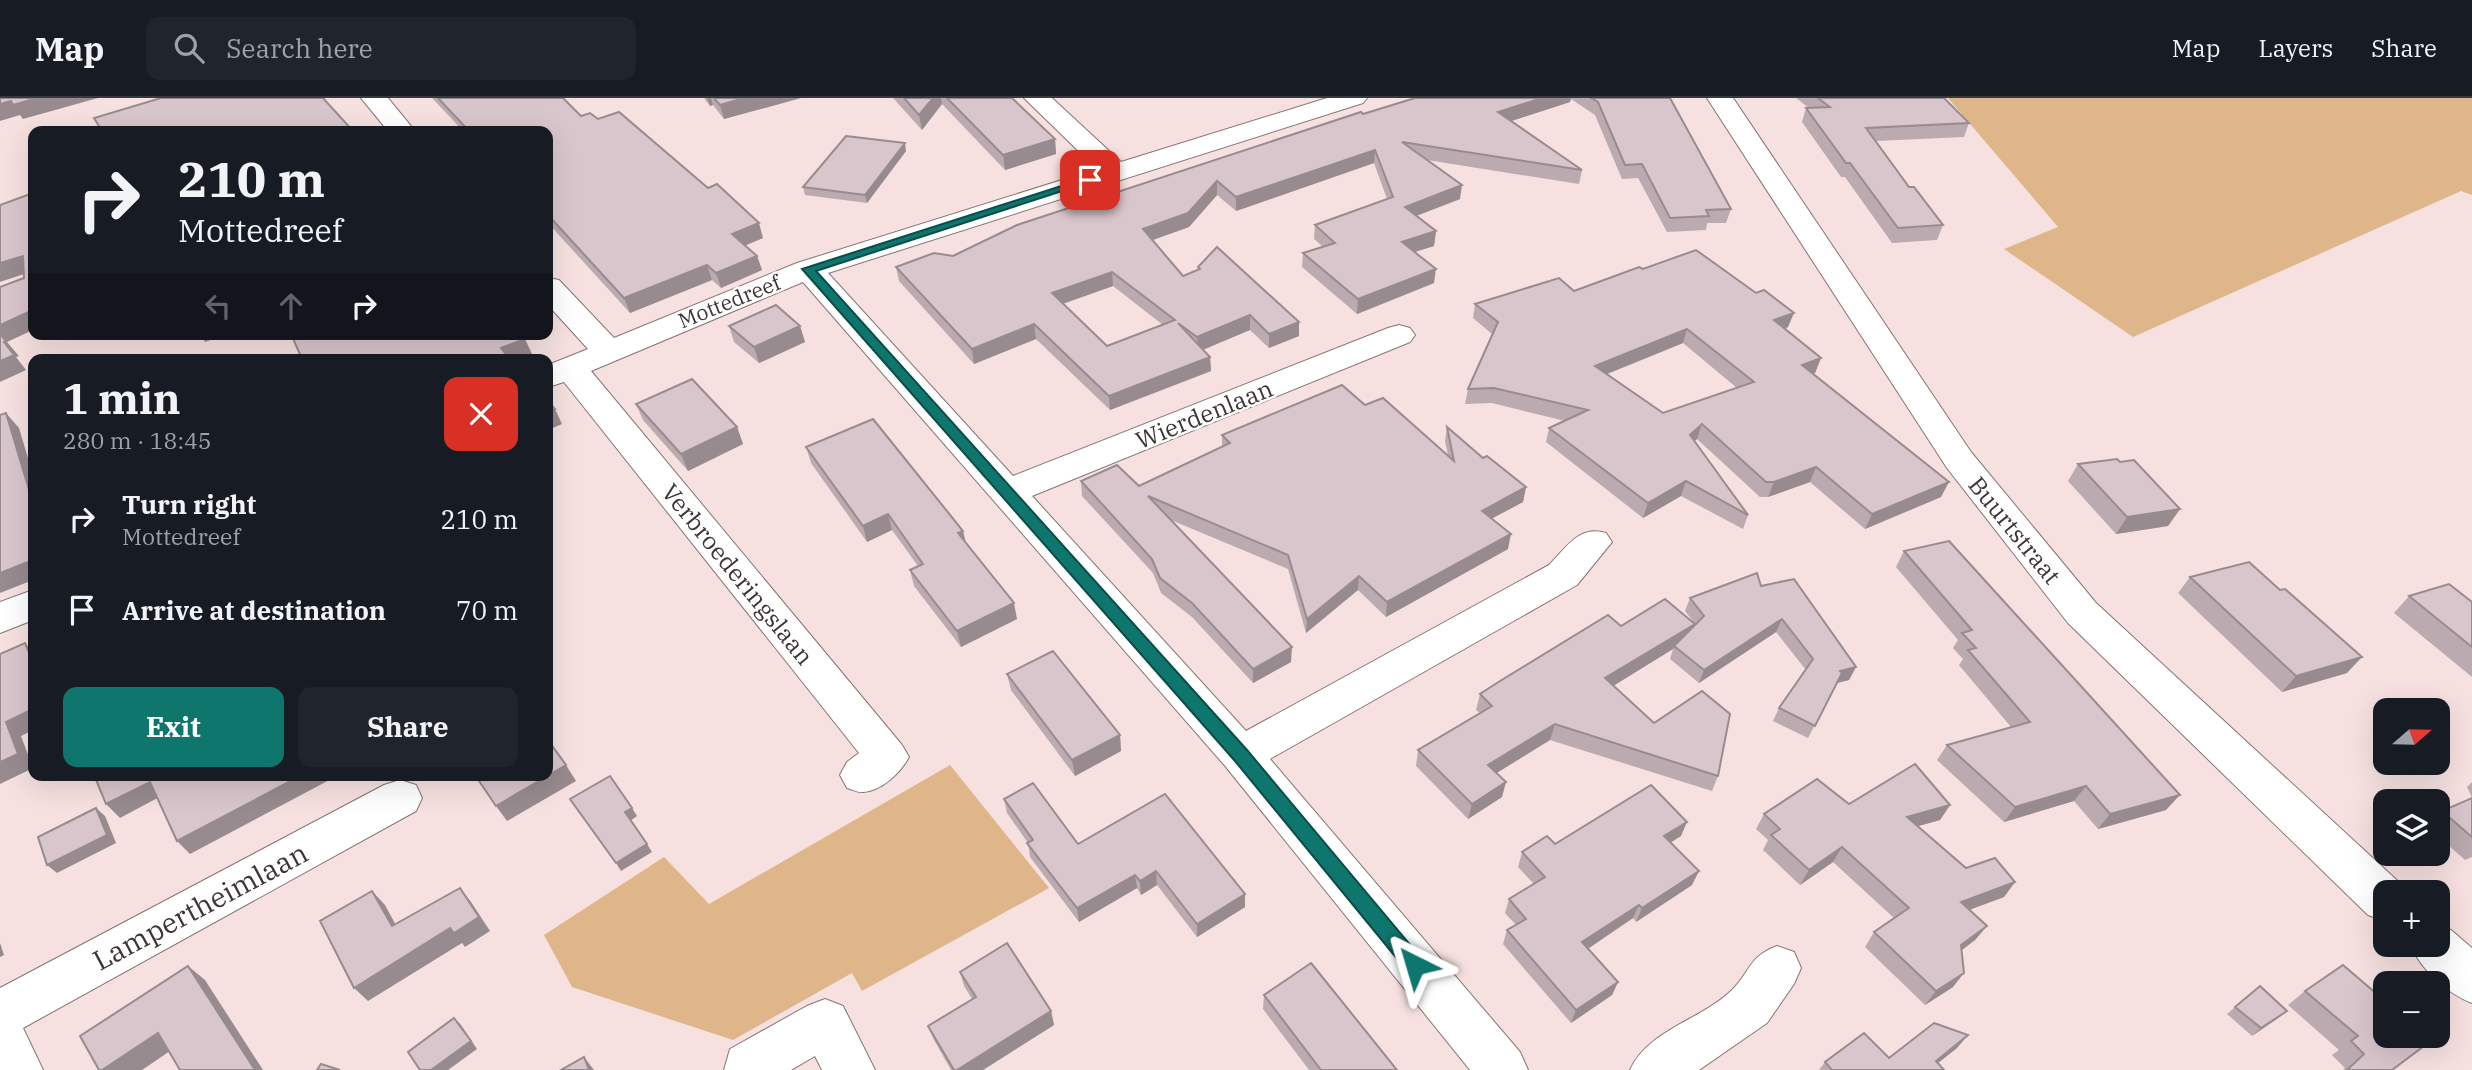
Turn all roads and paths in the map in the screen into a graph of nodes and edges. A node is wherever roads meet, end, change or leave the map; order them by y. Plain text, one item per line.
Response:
1 (374, 98) edge
2 (1037, 98) edge
3 (1354, 98) edge
4 (1720, 98) edge
5 (398, 126) edge
6 (1116, 172) junction
7 (808, 269) junction
8 (553, 292) edge
9 (1399, 335) dead end
10 (608, 351) junction
11 (559, 372) edge
12 (1009, 492) junction
13 (1593, 542) dead end
14 (28, 606) edge
15 (0, 618) edge
16 (1241, 755) junction
17 (862, 775) dead end
18 (400, 798) dead end
19 (2373, 889) edge
20 (2447, 957) edge
21 (1777, 968) dead end
22 (2472, 979) edge
23 (0, 1014) edge
24 (0, 1035) edge
25 (747, 1067) dead end
26 (17, 1070) edge
27 (849, 1070) edge
28 (1502, 1070) edge
29 (1656, 1070) edge

1 - 5 street
2 - 6 street
3 - 6 street, Mottedreef
4 - 19 street, Buurtstraat
6 - 7 street, Mottedreef
7 - 10 street, Mottedreef
7 - 12 street
8 - 10 street
9 - 12 street, Wierdenlaan
10 - 11 street, Mottedreef
11 - 17 street, Verbroederingslaan
12 - 16 street
13 - 16 street
14 - 15 street
16 - 28 street
18 - 23 street, Lampertheimlaan
20 - 22 street
21 - 29 street
24 - 26 street
25 - 27 street

